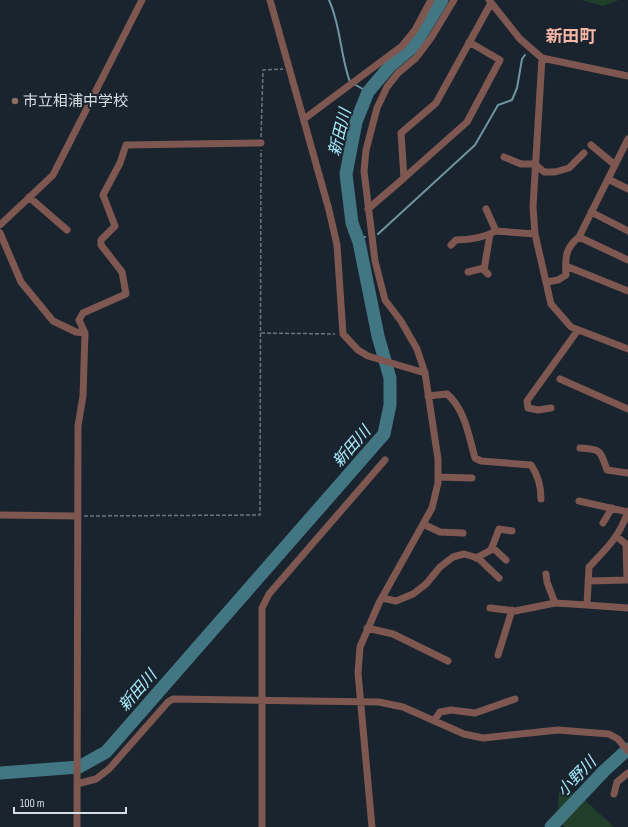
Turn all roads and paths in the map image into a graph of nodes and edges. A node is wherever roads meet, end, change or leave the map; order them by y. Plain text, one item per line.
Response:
1 (142, 0) edge
2 (270, 0) edge
3 (431, 0) edge
4 (454, 0) edge
5 (490, 1) edge
6 (469, 42) junction
7 (542, 58) junction
8 (289, 68) junction
9 (628, 76) edge
10 (304, 119) junction
11 (261, 143) junction
12 (627, 143) edge
13 (591, 145) dead end
14 (584, 153) dead end
15 (504, 157) dead end
16 (535, 164) junction
17 (615, 165) junction
18 (404, 178) junction
19 (608, 179) junction
20 (628, 189) edge
21 (29, 197) junction
22 (368, 209) junction
23 (486, 209) dead end
24 (591, 212) junction
25 (0, 224) edge
26 (67, 230) dead end
27 (628, 231) edge
28 (493, 232) junction
29 (0, 233) edge
30 (535, 234) junction
31 (579, 236) junction
32 (451, 241) dead end
33 (628, 260) edge
34 (566, 266) junction
35 (468, 272) dead end
36 (546, 282) junction
37 (628, 291) edge
38 (578, 330) junction
39 (85, 333) junction
40 (261, 333) junction
41 (343, 334) junction
42 (628, 349) edge
43 (424, 373) junction
44 (560, 380) dead end
45 (428, 396) junction
46 (551, 408) dead end
47 (628, 409) edge
48 (580, 448) dead end
49 (385, 460) dead end
50 (628, 473) edge
51 (438, 477) junction
52 (472, 478) dead end
53 (541, 499) dead end
54 (579, 501) dead end
55 (612, 508) junction
56 (628, 512) edge
57 (0, 515) edge
58 (77, 516) junction
59 (603, 523) dead end
60 (423, 524) junction
61 (512, 531) dead end
62 (463, 533) dead end
63 (617, 537) junction
64 (492, 547) junction
65 (627, 550) edge
66 (476, 558) junction
67 (506, 560) dead end
68 (546, 574) dead end
69 (499, 578) dead end
70 (588, 581) junction
71 (382, 598) junction
72 (555, 602) junction
73 (587, 605) junction
74 (490, 608) dead end
75 (628, 608) edge
76 (512, 610) junction
77 (367, 628) junction
78 (498, 655) dead end
79 (448, 661) dead end
80 (515, 699) dead end
81 (262, 700) junction
82 (360, 701) junction
83 (434, 721) junction
84 (628, 750) edge
85 (628, 773) edge
86 (77, 784) junction
87 (614, 794) dead end
88 (77, 827) edge
89 (262, 827) edge
90 (372, 827) edge

1 - 21 street
2 - 8 street
3 - 10 street
4 - 22 street
5 - 6 street
5 - 7 street
6 - 18 street
6 - 18 street
7 - 9 street
7 - 16 street
8 - 10 street
8 - 11 path
10 - 41 street
11 - 39 street
11 - 40 path
12 - 17 street
13 - 17 street
14 - 16 street
15 - 16 street
16 - 30 street
17 - 19 street
18 - 22 street
19 - 20 street
19 - 24 street
21 - 25 street
21 - 26 street
22 - 43 street
23 - 28 street
24 - 27 street
24 - 31 street
28 - 30 street
28 - 32 street
28 - 35 street
29 - 39 street
30 - 36 street
31 - 33 street
31 - 34 street
34 - 36 street
34 - 37 street
36 - 38 street
38 - 42 street
38 - 46 street
39 - 58 street
40 - 41 path
40 - 58 path
41 - 43 street
43 - 45 street
44 - 47 street
45 - 51 street
45 - 53 street
48 - 50 street
49 - 81 street
51 - 52 street
51 - 60 street
54 - 55 street
55 - 56 street
55 - 59 street
56 - 63 street
57 - 58 street
58 - 86 street
60 - 62 street
60 - 71 street
61 - 64 street
63 - 65 street
63 - 70 street
64 - 66 street
64 - 67 street
65 - 70 street
66 - 69 street
66 - 71 street
68 - 72 street
70 - 73 street
71 - 77 street
72 - 73 street
72 - 76 street
73 - 75 street
74 - 76 street
76 - 78 street
77 - 79 street
77 - 82 street
80 - 83 street
81 - 82 street
81 - 86 street
81 - 89 street
82 - 83 street
82 - 90 street
83 - 84 street
85 - 87 street
86 - 88 street

